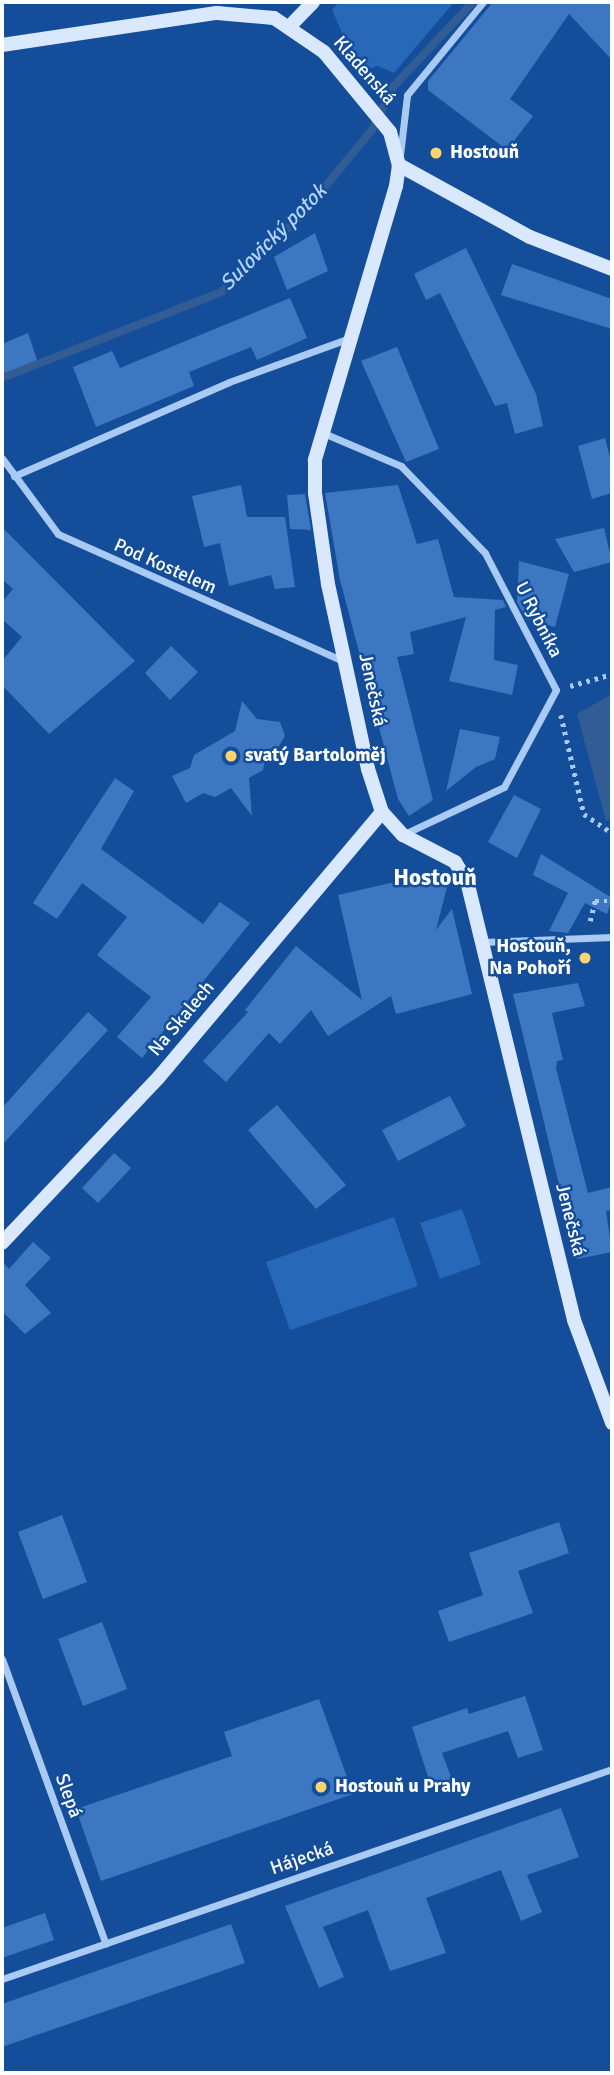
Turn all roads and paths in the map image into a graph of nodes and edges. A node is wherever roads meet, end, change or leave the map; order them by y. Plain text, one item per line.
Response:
1 (313, 2) edge
2 (484, 2) edge
3 (215, 7) edge
4 (289, 27) junction
5 (2, 45) edge
6 (399, 165) junction
7 (612, 269) edge
8 (350, 338) junction
9 (321, 432) junction
10 (2, 458) edge
11 (14, 476) junction
12 (347, 663) junction
13 (612, 674) edge
14 (556, 690) junction
15 (382, 812) junction
16 (612, 833) edge
17 (403, 835) junction
18 (612, 901) edge
19 (612, 937) edge
20 (586, 939) junction
21 (483, 942) junction
22 (2, 1243) edge
23 (612, 1423) edge
24 (2, 1659) edge
25 (612, 1769) edge
26 (106, 1944) junction
27 (2, 1979) edge

1 - 4 street
2 - 6 street
3 - 4 street, Kladenská
3 - 5 street, Kladenská
4 - 6 street, Kladenská
6 - 7 street
6 - 8 street, Jenečská
8 - 9 street, Jenečská
8 - 11 street
9 - 12 street, Jenečská
9 - 14 street, U Rybníka
10 - 11 street, Pod Kostelem
11 - 12 street, Pod Kostelem
12 - 15 street, Jenečská
13 - 14 path
14 - 16 path
14 - 17 street
15 - 17 street, Jenečská
15 - 22 street, Na Skalech
17 - 21 street, Jenečská
18 - 20 path
19 - 20 street
20 - 21 street
21 - 23 street, Jenečská
24 - 26 street, Slepá
25 - 26 street, Hájecká
26 - 27 street, Hájecká

